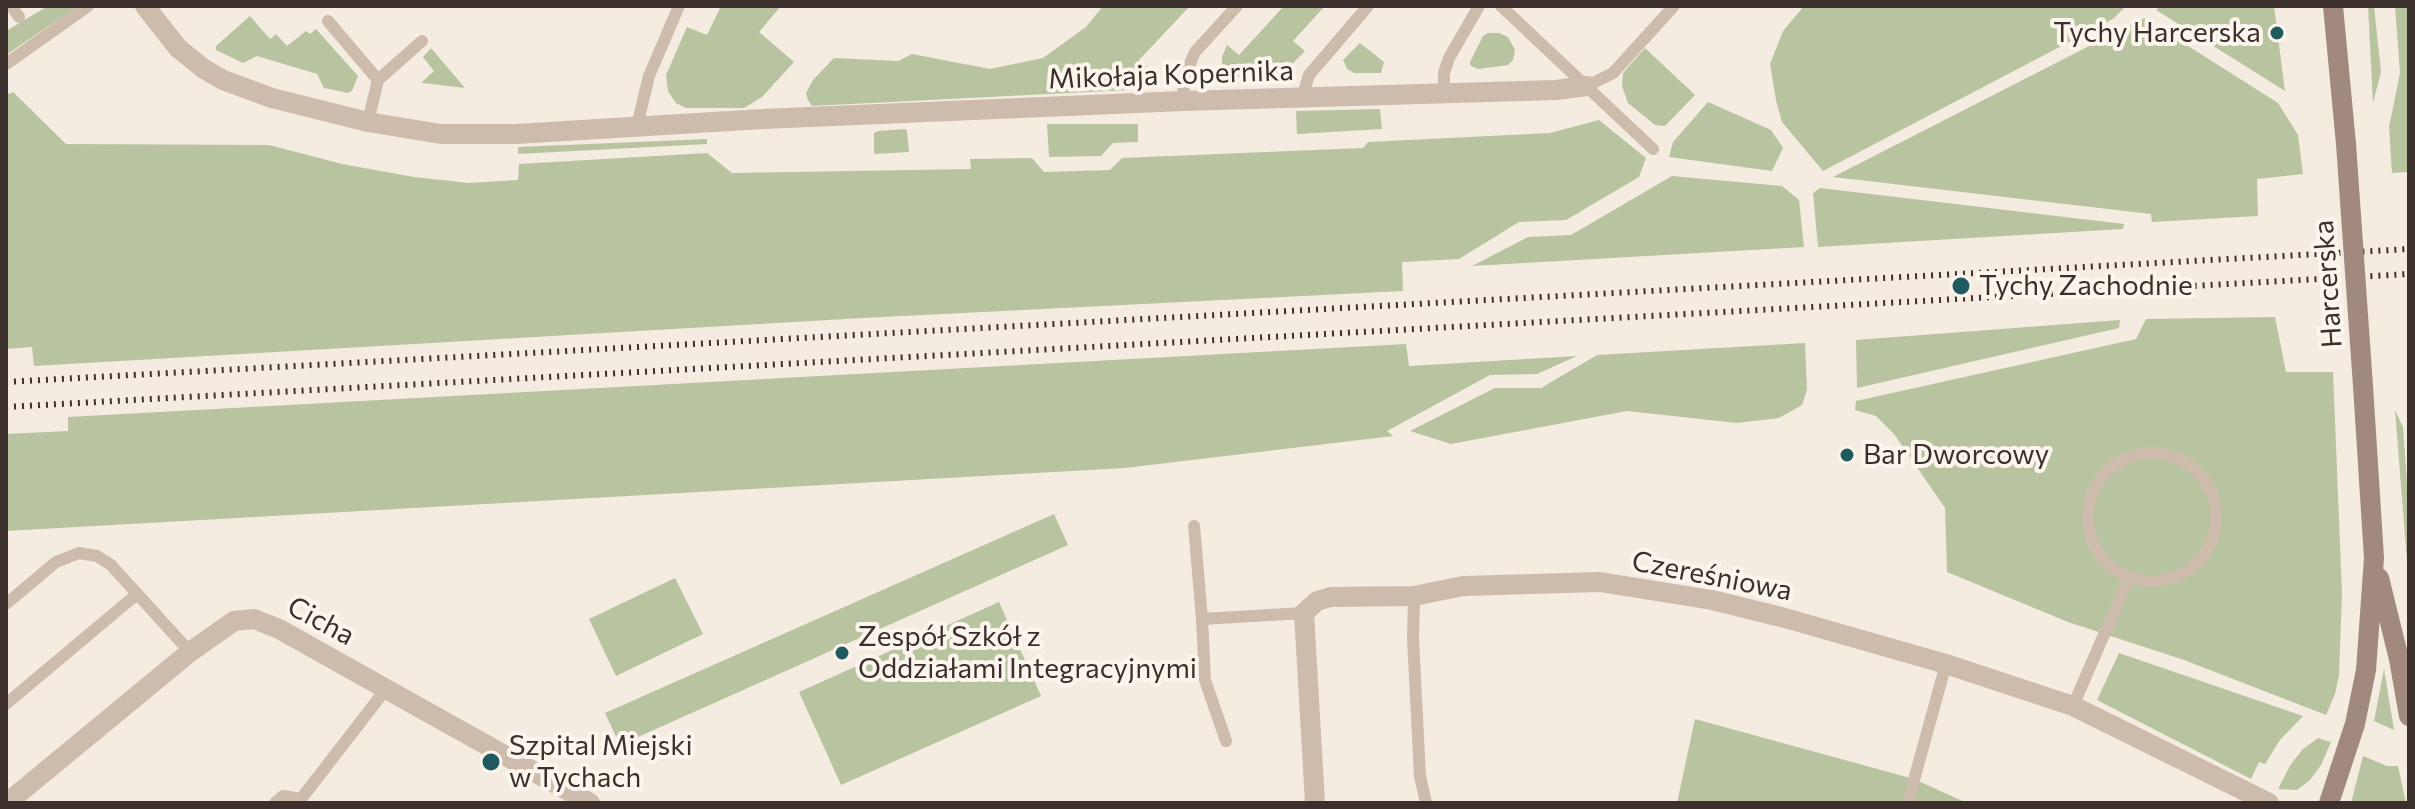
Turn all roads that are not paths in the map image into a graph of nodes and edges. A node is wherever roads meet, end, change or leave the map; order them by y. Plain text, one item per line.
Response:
1 (11, 6) edge
2 (88, 6) edge
3 (145, 6) edge
4 (679, 6) edge
5 (1237, 6) edge
6 (1368, 6) edge
7 (1479, 6) edge
8 (1501, 6) edge
9 (1674, 6) edge
10 (2333, 6) edge
11 (19, 17) dead end
12 (328, 21) dead end
13 (422, 41) dead end
14 (6, 64) edge
15 (378, 80) junction
16 (1587, 86) junction
17 (1444, 93) junction
18 (1302, 98) junction
19 (1183, 101) junction
20 (368, 122) junction
21 (637, 126) junction
22 (1653, 149) dead end
23 (1194, 526) dead end
24 (2374, 558) junction
25 (2129, 577) junction
26 (137, 594) junction
27 (1414, 596) junction
28 (6, 604) edge
29 (1304, 613) junction
30 (1202, 619) junction
31 (190, 652) junction
32 (1946, 664) junction
33 (386, 689) junction
34 (6, 704) edge
35 (2073, 706) junction
36 (2409, 716) edge
37 (1226, 741) dead end
38 (7, 803) edge
39 (275, 803) edge
40 (590, 803) edge
41 (1315, 803) edge
42 (1426, 803) edge
43 (1912, 803) edge
44 (2269, 803) edge
45 (2329, 803) edge

1 - 11 lane
2 - 14 lane
3 - 20 street, Mikołaja Kopernika
4 - 21 lane
5 - 19 lane
6 - 18 lane
7 - 17 lane
8 - 16 lane
9 - 16 lane, Mikołaja Kopernika
10 - 24 street, Harcerska, bridge
12 - 15 lane
13 - 15 lane
15 - 20 lane
16 - 17 street, Mikołaja Kopernika
16 - 22 lane
17 - 18 street, Mikołaja Kopernika
18 - 19 street, Mikołaja Kopernika
19 - 21 street, Mikołaja Kopernika
20 - 21 street, Mikołaja Kopernika
23 - 30 lane
24 - 36 street, Harcerska
24 - 45 street, Harcerska
25 - 25 lane
25 - 35 lane
26 - 28 lane
26 - 31 lane
26 - 34 lane
27 - 29 street, Czereśniowa
27 - 32 street, Czereśniowa
27 - 42 lane
29 - 30 lane
29 - 41 street
30 - 37 lane
31 - 33 street, Cicha
31 - 38 street, Cicha
32 - 35 street, Czereśniowa
32 - 43 lane
33 - 39 lane
33 - 40 street, Cicha
35 - 44 street, Czereśniowa

